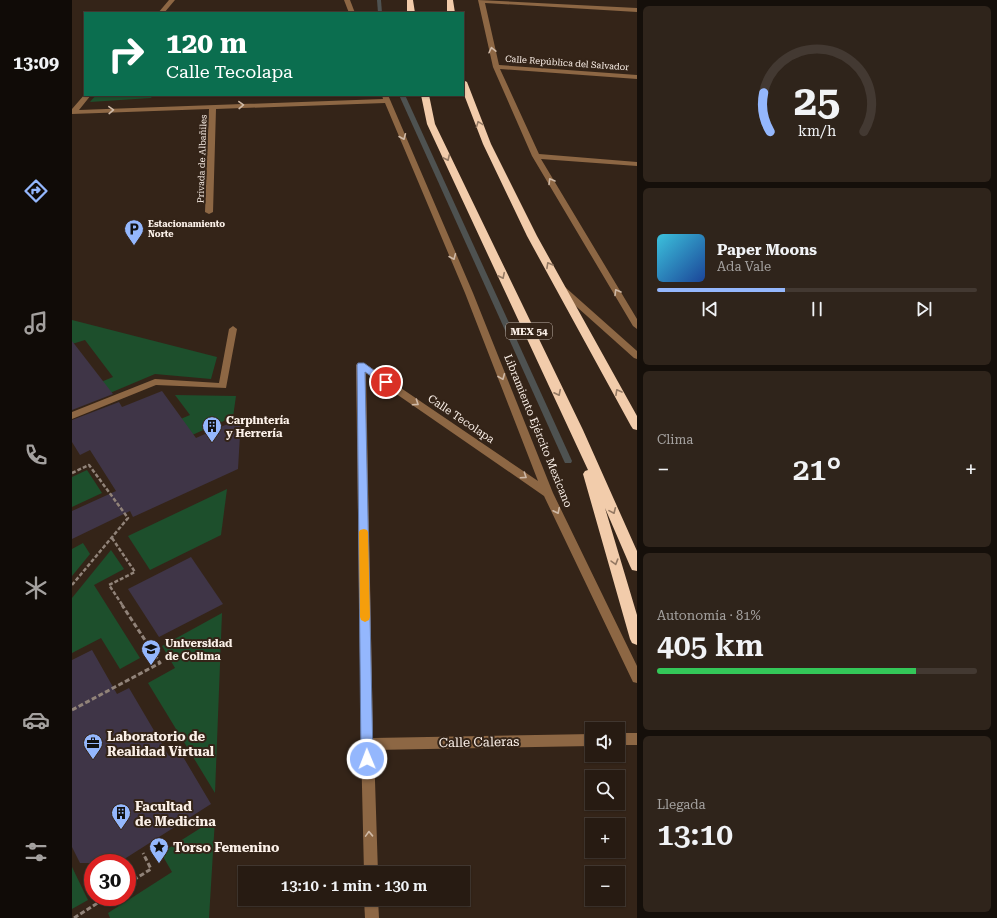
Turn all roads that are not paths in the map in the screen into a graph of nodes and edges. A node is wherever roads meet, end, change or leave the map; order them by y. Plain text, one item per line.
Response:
1 (172, 0) edge
2 (347, 0) edge
3 (410, 0) edge
4 (450, 0) edge
5 (481, 0) edge
6 (588, 0) edge
7 (588, 7) junction
8 (637, 10) edge
9 (162, 12) edge
10 (352, 12) edge
11 (411, 12) edge
12 (451, 12) edge
13 (496, 66) junction
14 (637, 77) edge
15 (464, 85) edge
16 (87, 96) edge
17 (425, 96) edge
18 (387, 98) edge
19 (213, 106) junction
20 (73, 112) edge
21 (536, 156) junction
22 (637, 164) edge
23 (209, 212) dead end
24 (562, 289) junction
25 (637, 326) edge
26 (233, 329) dead end
27 (637, 356) edge
28 (72, 416) edge
29 (637, 426) edge
30 (577, 430) junction
31 (548, 493) junction
32 (637, 566) edge
33 (637, 639) edge
34 (637, 678) edge
35 (625, 739) edge
36 (637, 739) edge
37 (585, 740) edge
38 (367, 744) junction
39 (371, 866) edge
40 (371, 906) edge
41 (372, 918) edge

1 - 9 street
2 - 10 street
3 - 11 highway
4 - 12 highway
5 - 7 street
13 -> 5 street
6 - 7 street
7 - 8 street
13 - 14 street, Calle República del Salvador
13 - 21 street
24 -> 15 highway
16 - 20 street
17 -> 30 highway, MEX 54
19 -> 18 street
18 -> 31 street, Libramiento Ejército Mexicano
20 -> 19 street
19 - 23 street, Privada de Albañiles
21 - 22 street
25 -> 21 street
24 - 27 street
29 -> 24 highway
26 - 28 street
30 -> 32 highway, MEX 54
30 -> 33 highway
31 -> 34 street, Libramiento Ejército Mexicano
38 -> 31 street, Calle Tecolapa
35 - 36 street
37 - 38 street, Calle Caleras
39 -> 38 street
40 - 41 street

